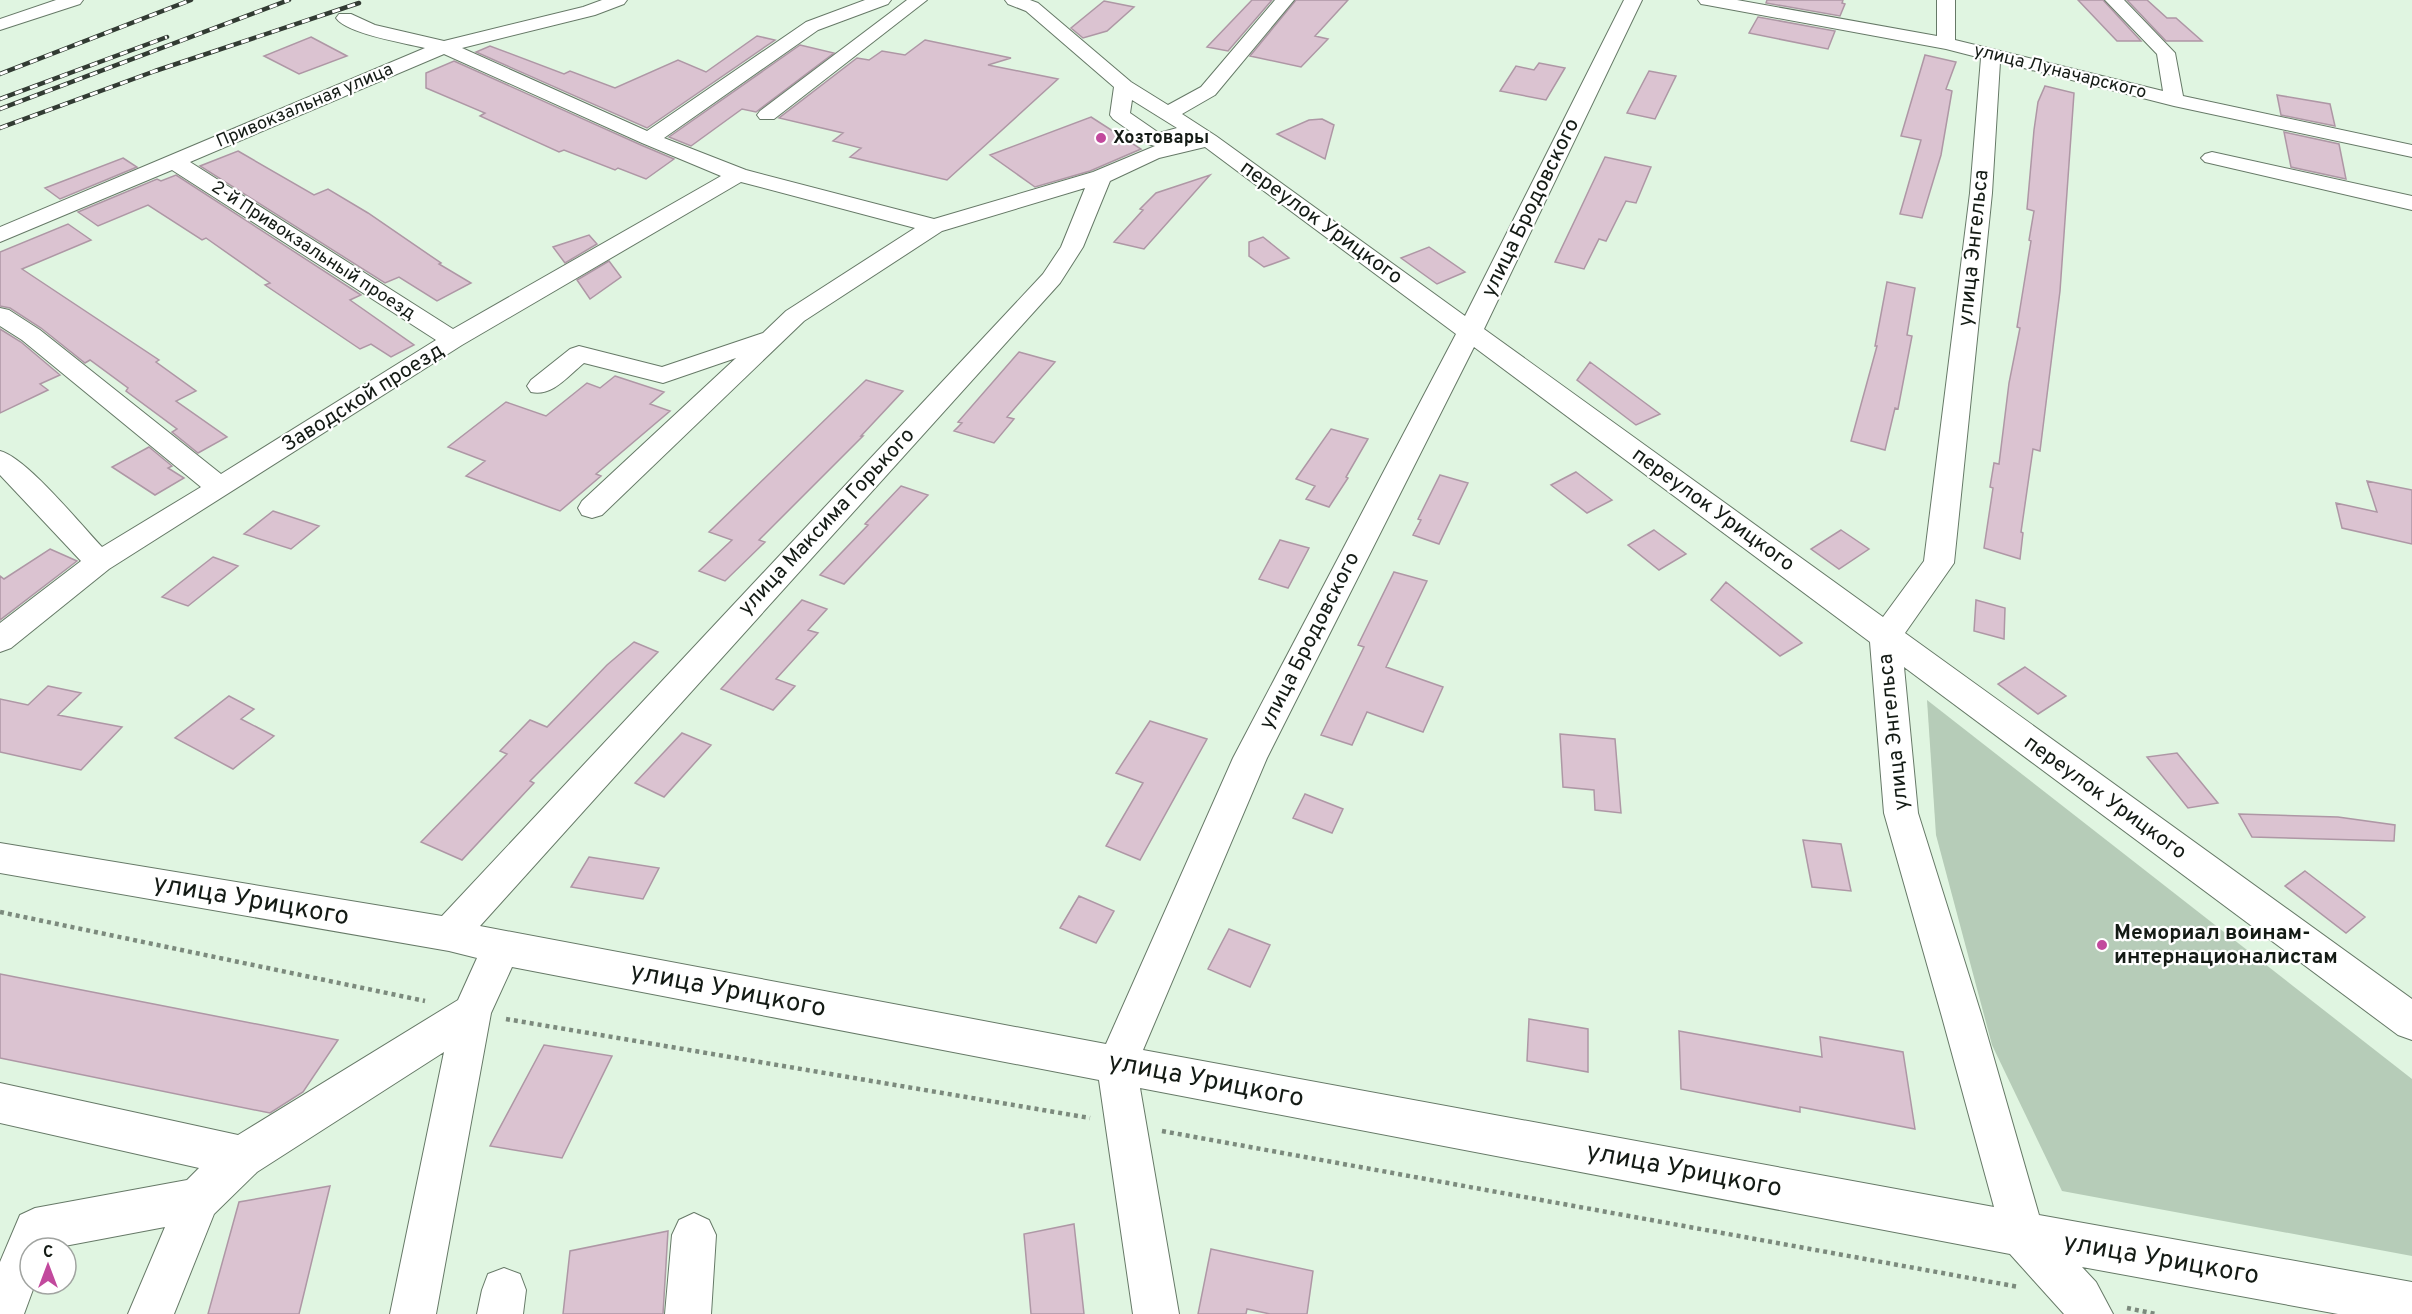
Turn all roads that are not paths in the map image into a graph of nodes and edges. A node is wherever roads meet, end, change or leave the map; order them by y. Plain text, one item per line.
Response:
1 (74, 0) edge
2 (618, 0) edge
3 (882, 0) edge
4 (918, 0) edge
5 (1285, 0) edge
6 (1633, 0) edge
7 (1707, 0) edge
8 (1946, 0) edge
9 (2114, 0) edge
10 (1030, 2) edge
11 (345, 18) dead end
12 (0, 25) edge
13 (1946, 43) junction
14 (444, 46) junction
15 (1991, 56) junction
16 (1124, 86) junction
17 (2174, 100) junction
18 (1168, 114) junction
19 (767, 115) dead end
20 (1201, 135) junction
21 (649, 139) junction
22 (2412, 151) edge
23 (2211, 158) dead end
24 (174, 161) junction
25 (738, 175) junction
26 (1101, 177) junction
27 (2412, 203) edge
28 (934, 226) junction
29 (0, 235) edge
30 (0, 315) edge
31 (1470, 332) junction
32 (774, 336) junction
33 (453, 340) junction
34 (540, 387) dead end
35 (0, 460) edge
36 (220, 488) junction
37 (592, 508) dead end
38 (99, 562) junction
39 (1885, 638) junction
40 (0, 640) edge
41 (0, 858) edge
42 (449, 934) junction
43 (501, 948) junction
44 (472, 1013) junction
45 (2412, 1022) edge
46 (1117, 1065) junction
47 (0, 1103) edge
48 (242, 1157) junction
49 (198, 1199) junction
50 (694, 1235) dead end
51 (2023, 1235) junction
52 (2412, 1305) edge
53 (2085, 1306) edge
54 (1, 1314) edge
55 (151, 1314) edge
56 (413, 1314) edge
57 (688, 1314) edge
58 (1156, 1314) edge

1 - 12 street
2 - 14 street, Привокзальная улица
3 - 21 street
4 - 19 street
5 - 18 street
6 - 31 street, улица Бродовского
7 - 13 street, улица Луначарского
8 - 13 street
9 - 17 street
10 - 16 street, переулок Урицкого
11 - 14 street
13 - 15 street, улица Луначарского
14 - 21 street
14 - 24 street, Привокзальная улица
15 - 17 street, улица Луначарского
15 - 39 street, улица Энгельса
16 - 18 street, переулок Урицкого
16 - 20 street
17 - 22 street, улица Луначарского
18 - 20 street, переулок Урицкого
20 - 26 street
20 - 31 street, переулок Урицкого
21 - 25 street
23 - 27 street
24 - 29 street, Привокзальная улица
24 - 33 street, 2-й Привокзальный проезд
25 - 28 street
25 - 33 street, Заводской проезд
26 - 28 street
26 - 42 street, улица Максима Горького
28 - 32 street
30 - 36 street
31 - 39 street, переулок Урицкого
31 - 46 street, улица Бродовского
32 - 34 street
32 - 37 street
33 - 36 street, Заводской проезд
35 - 38 street
36 - 38 street, Заводской проезд
38 - 40 street, Заводской проезд
39 - 45 street, переулок Урицкого
39 - 51 street, улица Энгельса
41 - 42 street, улица Урицкого
42 - 43 street, улица Урицкого
43 - 44 street
43 - 46 street, улица Урицкого
44 - 48 street
44 - 56 street
46 - 51 street, улица Урицкого
46 - 58 street
47 - 48 street
48 - 49 street
49 - 54 street
49 - 55 street
50 - 57 street
51 - 52 street, улица Урицкого
51 - 53 street, улица Энгельса

